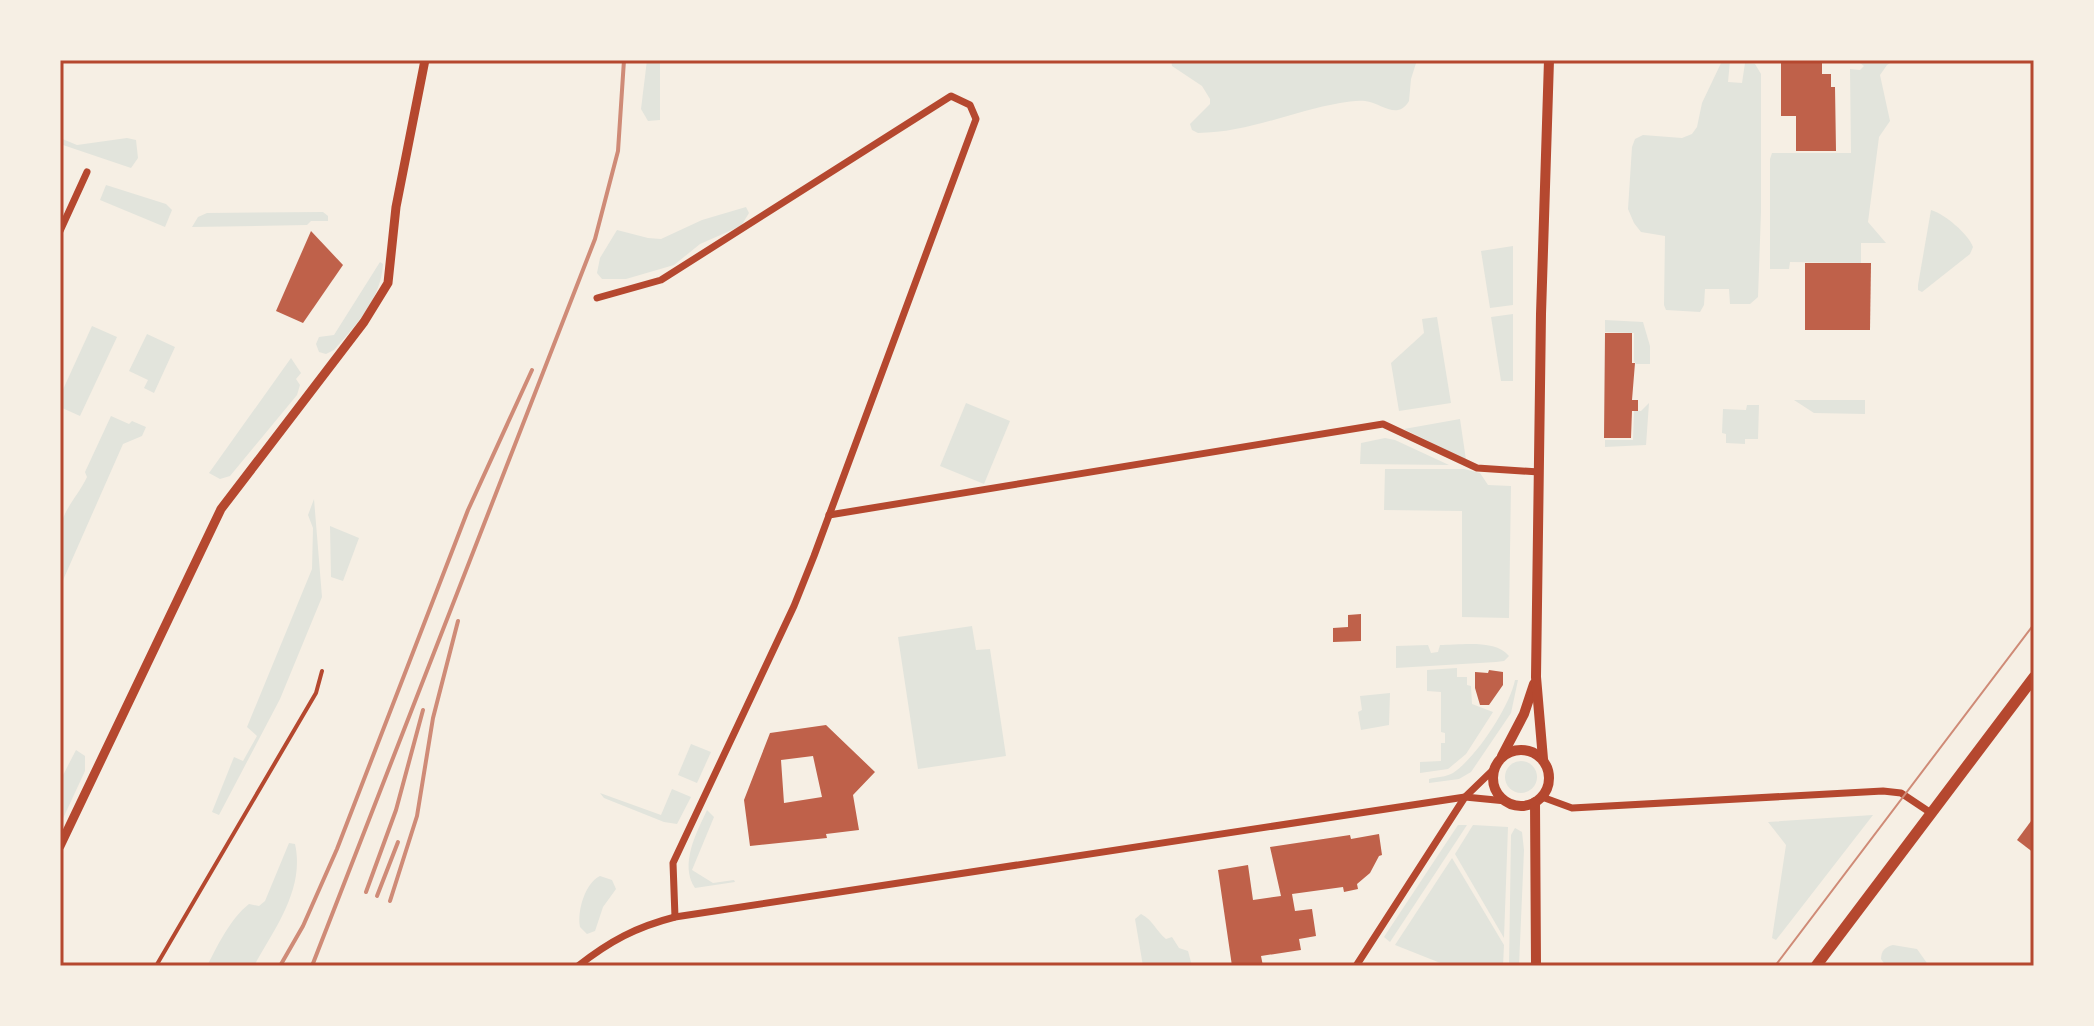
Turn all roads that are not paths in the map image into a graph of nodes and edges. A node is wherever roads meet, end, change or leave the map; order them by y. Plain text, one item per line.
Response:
1 (425, 60) edge
2 (1549, 60) edge
3 (87, 172) dead end
4 (60, 231) edge
5 (597, 298) dead end
6 (1539, 472) junction
7 (829, 515) junction
8 (322, 671) dead end
9 (1536, 677) junction
10 (2034, 677) edge
11 (1543, 759) junction
12 (1498, 763) junction
13 (1465, 797) junction
14 (1538, 800) junction
15 (1506, 801) junction
16 (1931, 813) junction
17 (60, 846) edge
18 (675, 917) junction
19 (156, 966) edge
20 (578, 966) edge
21 (1356, 966) edge
22 (1536, 966) edge
23 (1816, 966) edge

1 - 17 street
2 - 6 main road
3 - 4 street
5 - 7 street
6 - 7 street
6 - 9 main road
7 - 18 street
8 - 19 lane
9 - 11 main road
9 - 12 main road
10 - 16 main road
11 - 12 main road
11 - 14 main road
12 - 13 street
12 - 15 main road
13 - 15 street
13 - 18 street
13 - 21 street
14 - 15 main road
14 - 16 street
14 - 22 main road
16 - 23 main road
18 - 20 street

